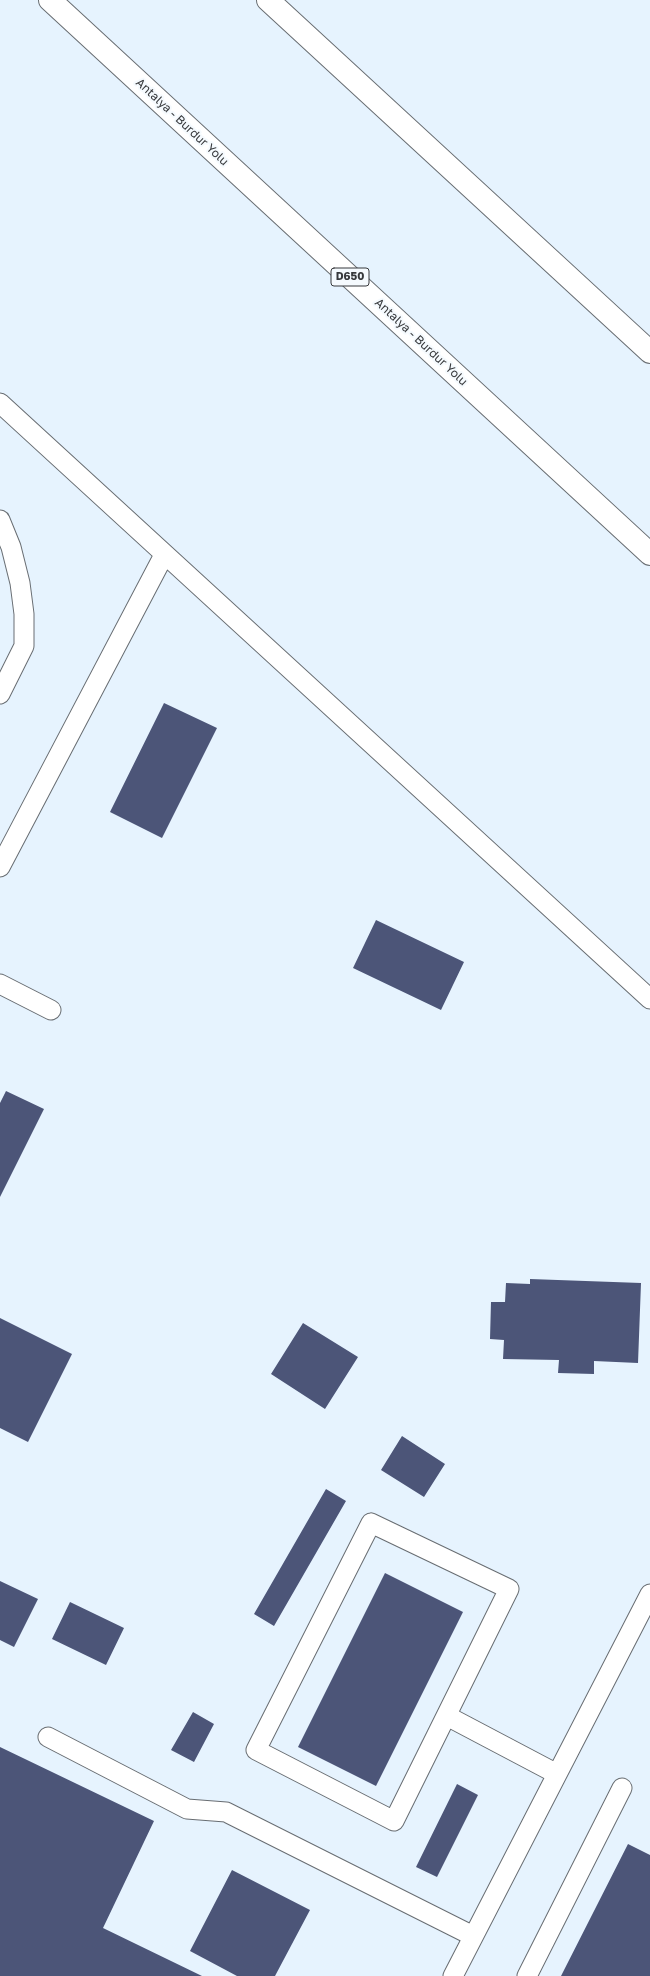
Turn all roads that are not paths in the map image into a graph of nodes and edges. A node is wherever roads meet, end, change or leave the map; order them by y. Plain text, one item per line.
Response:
1 (50, 0) edge
2 (268, 0) edge
3 (650, 352) edge
4 (0, 403) edge
5 (0, 520) edge
6 (650, 554) edge
7 (164, 555) junction
8 (0, 694) edge
9 (0, 868) edge
10 (0, 984) edge
11 (650, 999) edge
12 (51, 1010) dead end
13 (650, 1594) edge
14 (447, 1716) junction
15 (48, 1737) dead end
16 (557, 1774) junction
17 (622, 1788) dead end
18 (473, 1936) junction
19 (453, 1976) edge
20 (527, 1976) edge

1 - 6 highway, Antalya - Burdur Yolu / D650
2 - 3 highway
4 - 7 lane
5 - 8 lane
7 - 9 lane
7 - 11 lane
10 - 12 lane
13 - 16 lane
14 - 14 lane
14 - 16 lane
15 - 18 lane
16 - 18 lane
17 - 20 lane
18 - 19 lane

